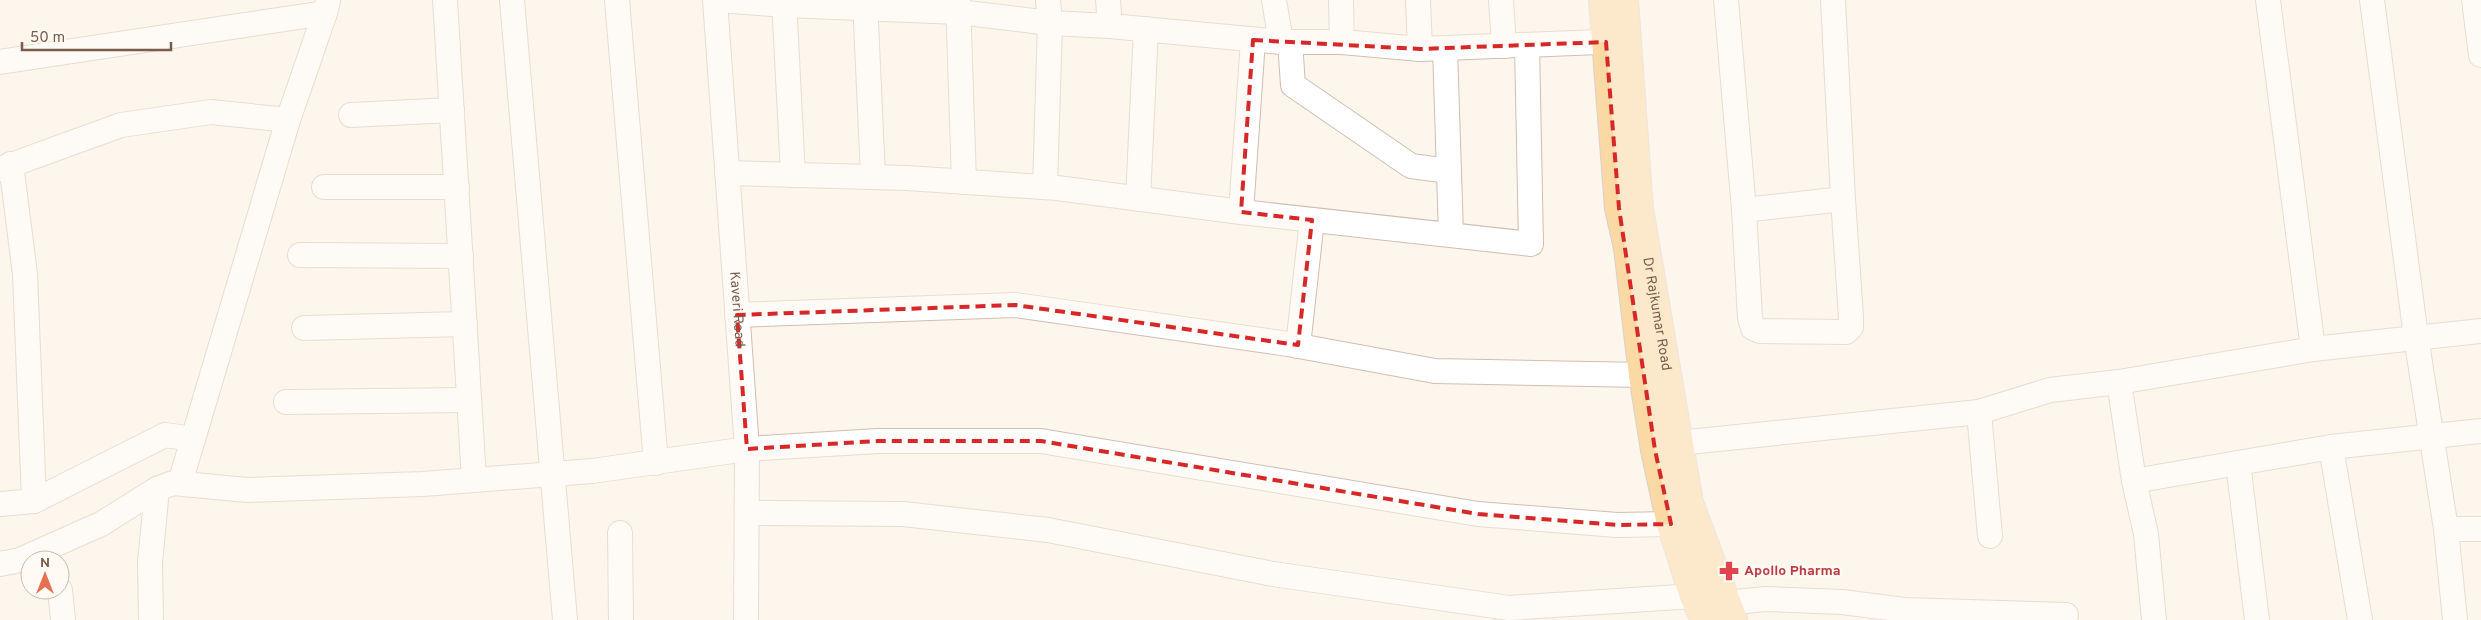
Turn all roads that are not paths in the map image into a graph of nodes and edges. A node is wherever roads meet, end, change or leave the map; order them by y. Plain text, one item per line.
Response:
1 (445, 0) edge
2 (512, 0) edge
3 (617, 0) edge
4 (715, 0) edge
5 (719, 0) edge
6 (1108, 0) edge
7 (1274, 0) edge
8 (1341, 0) edge
9 (1418, 0) edge
10 (1501, 0) edge
11 (1603, 0) edge
12 (1624, 0) edge
13 (1726, 0) edge
14 (1833, 0) edge
15 (2268, 0) edge
16 (2372, 0) edge
17 (2474, 0) edge
18 (784, 3) edge
19 (865, 4) edge
20 (326, 6) edge
21 (958, 6) edge
22 (1049, 11) edge
23 (1110, 26) junction
24 (1146, 29) junction
25 (1253, 40) junction
26 (1617, 41) junction
27 (1285, 42) junction
28 (1342, 42) junction
29 (1515, 46) junction
30 (1446, 48) junction
31 (1420, 49) junction
32 (2481, 55) edge
33 (0, 62) edge
34 (452, 110) junction
35 (351, 115) dead end
36 (288, 120) junction
37 (6, 166) edge
38 (1449, 171) junction
39 (726, 174) junction
40 (793, 175) junction
41 (873, 177) junction
42 (964, 182) junction
43 (324, 187) dead end
44 (457, 187) junction
45 (1045, 187) junction
46 (1138, 198) junction
47 (1843, 199) junction
48 (1744, 210) junction
49 (1241, 212) junction
50 (1312, 220) junction
51 (1451, 235) junction
52 (300, 255) dead end
53 (461, 256) junction
54 (737, 315) junction
55 (465, 324) junction
56 (304, 328) dead end
57 (2481, 331) edge
58 (2416, 337) junction
59 (1298, 346) junction
60 (2313, 349) junction
61 (1643, 375) junction
62 (2120, 382) junction
63 (469, 400) junction
64 (286, 402) dead end
65 (1979, 412) junction
66 (2481, 431) edge
67 (2431, 435) junction
68 (193, 440) junction
69 (1679, 443) junction
70 (2331, 447) junction
71 (747, 449) junction
72 (656, 462) junction
73 (2238, 463) junction
74 (553, 474) junction
75 (474, 480) junction
76 (2134, 481) junction
77 (180, 483) junction
78 (157, 488) junction
79 (34, 501) junction
80 (0, 504) edge
81 (747, 513) junction
82 (1671, 524) junction
83 (2446, 529) junction
84 (2481, 529) edge
85 (620, 533) dead end
86 (1990, 536) dead end
87 (0, 564) edge
88 (1694, 596) junction
89 (61, 600) edge
90 (1730, 612) edge
91 (2066, 615) dead end
92 (63, 620) edge
93 (151, 620) edge
94 (565, 620) edge
95 (621, 620) edge
96 (746, 620) edge
97 (1705, 620) edge
98 (2154, 620) edge
99 (2257, 620) edge
100 (2360, 620) edge
101 (2454, 620) edge

1 - 34 street
2 - 74 street
3 - 72 street
4 - 39 street, Kaveri Road
5 - 18 street
6 - 23 street
7 - 27 street
8 - 28 street
9 - 31 street
10 - 29 street
11 - 26 main road, Dr Rajkumar Road
12 - 26 main road, Dr Rajkumar Road
13 - 48 street
14 - 47 street
15 - 60 street
16 - 58 street
17 - 32 street
18 - 19 street
18 - 40 street
19 - 21 street
19 - 41 street
20 - 33 street
20 - 36 street
21 - 22 street
21 - 42 street
22 - 23 street
22 - 45 street
23 - 24 street
24 - 25 street
24 - 46 street
25 - 27 street
25 - 49 street
26 - 29 street
26 - 61 main road, Dr Rajkumar Road
26 - 69 main road, Dr Rajkumar Road
27 - 28 street
27 - 38 street
28 - 31 street
29 - 30 street
29 - 51 street
30 - 31 street
30 - 38 street
34 - 35 street
34 - 44 street
36 - 37 street
36 - 68 street
37 - 79 street
38 - 51 street
39 - 40 street
39 - 54 street, Kaveri Road
40 - 41 street
41 - 42 street
42 - 45 street
43 - 44 street
44 - 53 street
45 - 46 street
46 - 49 street
47 - 48 street
47 - 48 street
49 - 50 street
50 - 51 street
50 - 59 street
52 - 53 street
53 - 55 street
54 - 59 street
54 - 71 street, Kaveri Road
55 - 56 street
55 - 63 street
57 - 58 street
58 - 60 street
58 - 67 street
59 - 61 street
60 - 62 street
61 - 82 main road, Dr Rajkumar Road
62 - 65 street
62 - 76 street
63 - 64 street
63 - 75 street
65 - 69 street
65 - 86 street
66 - 67 street
67 - 70 street
67 - 83 street
68 - 77 street
68 - 79 street
69 - 90 main road, Dr Rajkumar Road
70 - 73 street
70 - 100 street
71 - 72 street
71 - 81 street, Kaveri Road
71 - 82 street
72 - 74 street
73 - 76 street
73 - 99 street
74 - 75 street
74 - 94 street
75 - 77 street
76 - 98 street
77 - 78 street
78 - 87 street
78 - 93 street
79 - 80 street
81 - 88 street
81 - 96 street, Kaveri Road
82 - 88 main road, Dr Rajkumar Road
83 - 84 street
83 - 101 street
85 - 95 street
88 - 97 main road, Dr Rajkumar Road
89 - 92 street
90 - 91 street

